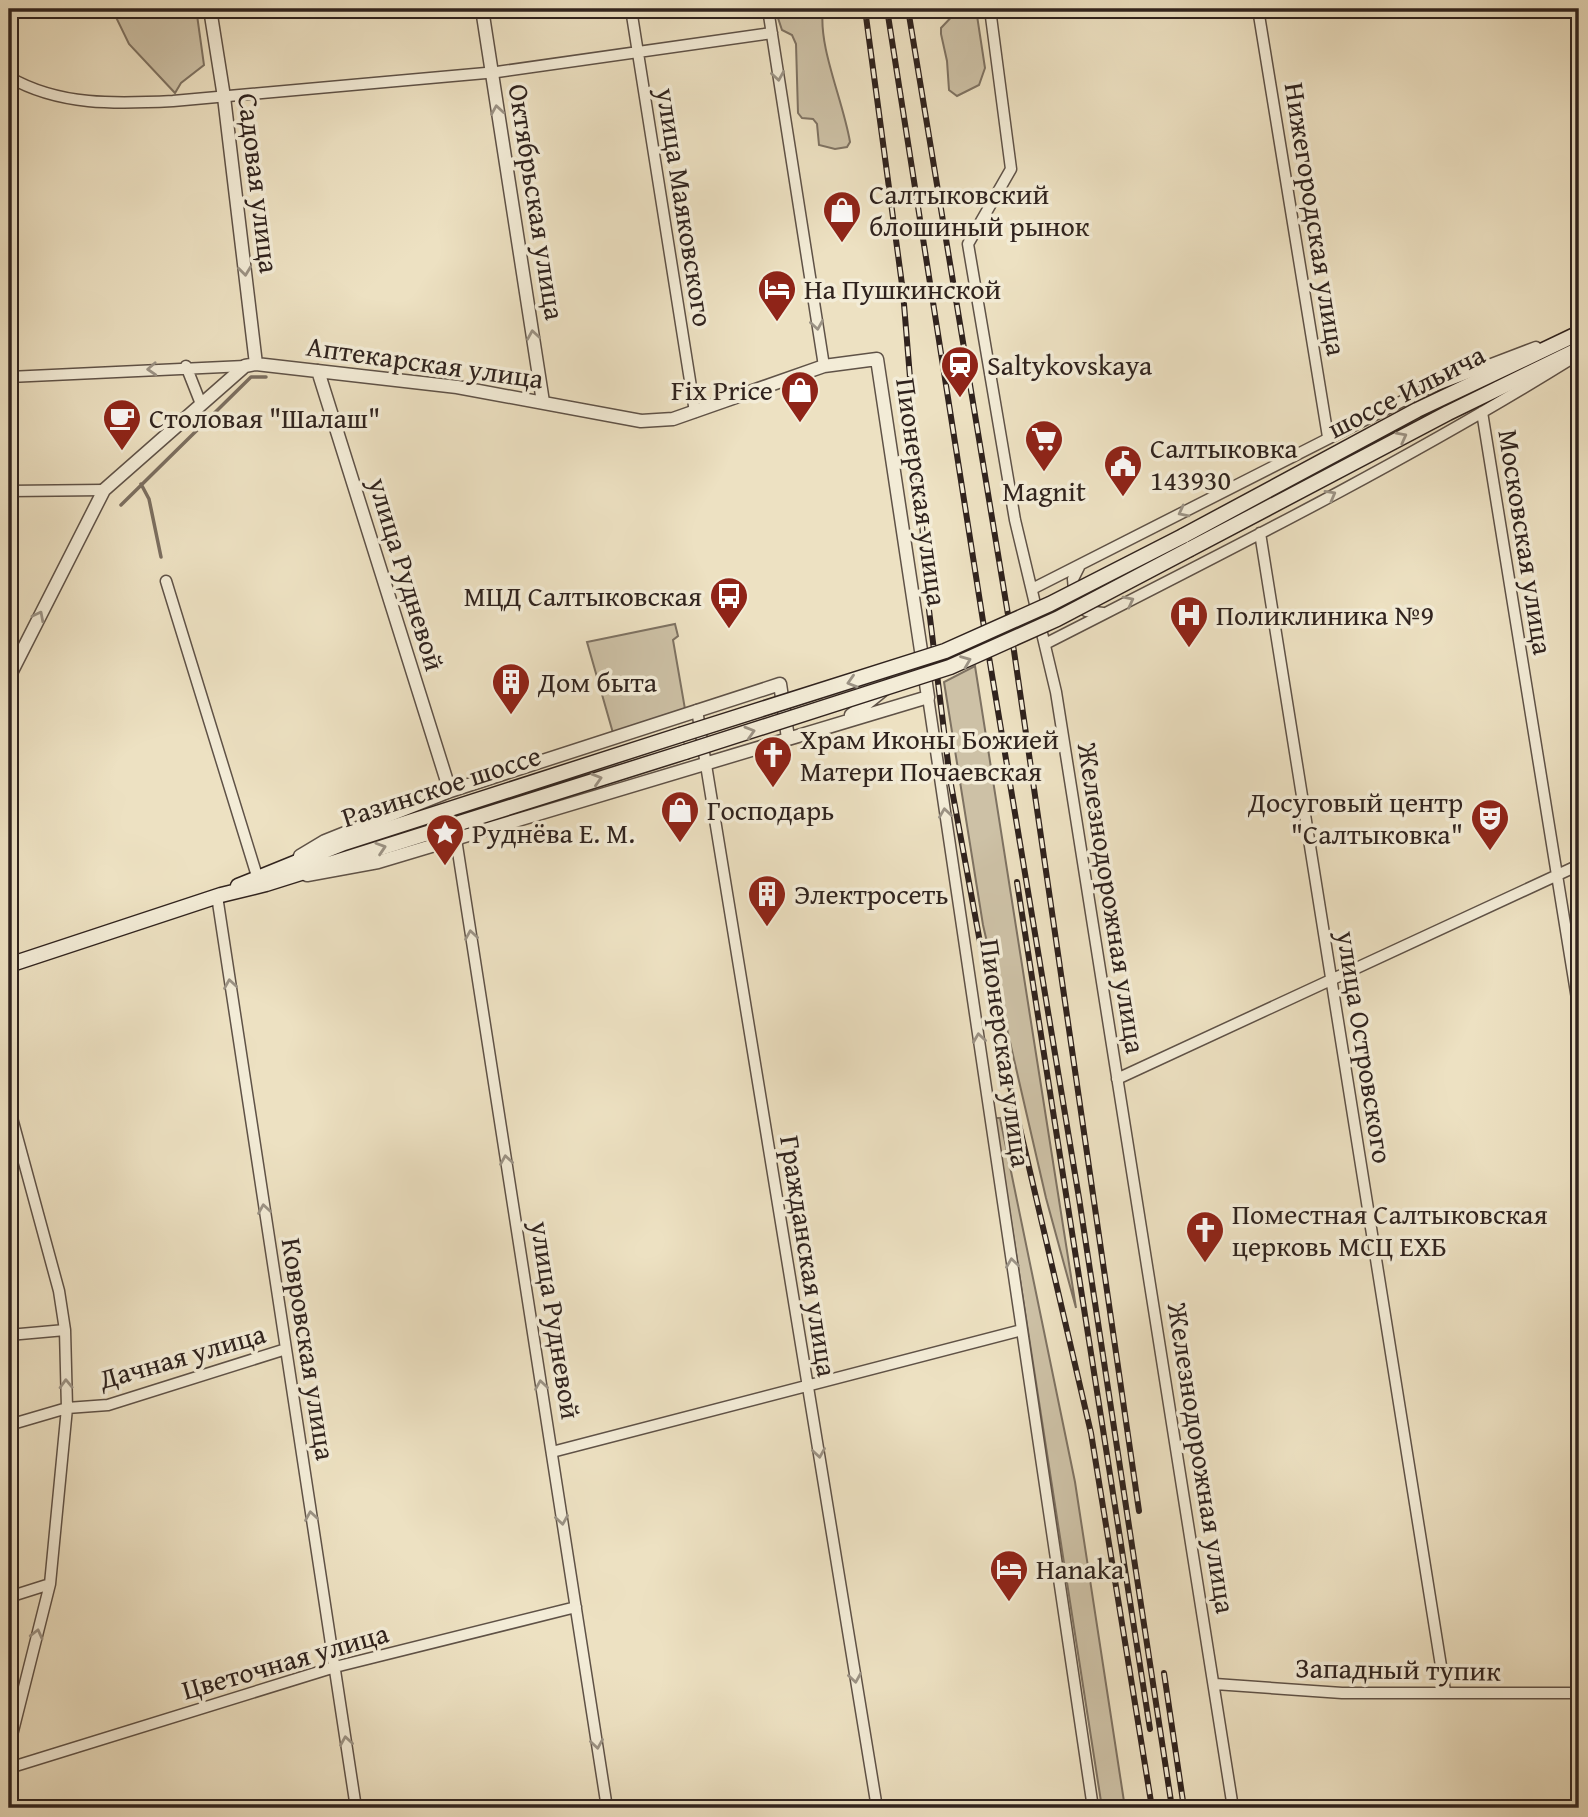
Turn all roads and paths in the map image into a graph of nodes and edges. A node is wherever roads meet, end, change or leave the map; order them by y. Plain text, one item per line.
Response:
1 (210, 9) edge
2 (482, 9) edge
3 (631, 9) edge
4 (768, 9) edge
5 (990, 9) edge
6 (1258, 9) edge
7 (772, 33) junction
8 (638, 53) junction
9 (492, 73) junction
10 (9, 77) edge
11 (224, 97) junction
12 (1579, 333) edge
13 (1579, 352) edge
14 (251, 365) junction
15 (186, 366) junction
16 (824, 366) junction
17 (318, 371) junction
18 (9, 377) edge
19 (543, 402) junction
20 (201, 404) junction
21 (695, 412) junction
22 (1482, 412) junction
23 (1328, 437) junction
24 (104, 490) junction
25 (9, 491) edge
26 (1260, 533) junction
27 (1187, 543) junction
28 (1082, 563) junction
29 (166, 582) dead end
30 (1034, 588) junction
31 (1108, 612) junction
32 (1047, 643) junction
33 (923, 668) junction
34 (9, 677) edge
35 (928, 697) junction
36 (697, 710) junction
37 (839, 723) junction
38 (788, 738) junction
39 (705, 763) junction
40 (450, 791) junction
41 (456, 839) junction
42 (1579, 866) edge
43 (285, 872) junction
44 (1558, 875) junction
45 (257, 876) junction
46 (219, 896) junction
47 (9, 965) edge
48 (1331, 980) junction
49 (1579, 1011) edge
50 (1117, 1079) junction
51 (9, 1107) edge
52 (65, 1330) junction
53 (1022, 1330) junction
54 (9, 1335) edge
55 (286, 1349) junction
56 (808, 1386) junction
57 (67, 1408) junction
58 (9, 1425) edge
59 (552, 1452) junction
60 (50, 1584) junction
61 (9, 1597) edge
62 (576, 1607) junction
63 (335, 1667) junction
64 (1215, 1684) junction
65 (1445, 1691) junction
66 (1579, 1693) edge
67 (9, 1748) edge
68 (9, 1768) edge
69 (356, 1808) edge
70 (607, 1808) edge
71 (877, 1808) edge
72 (1093, 1808) edge
73 (1233, 1808) edge

1 - 11 street, Садовая улица
2 - 9 street, Октябрьская улица
3 - 8 street, улица Маяковского
4 - 7 street
5 - 30 street, Железнодорожная улица
6 - 23 street, Нижегородская улица
7 - 8 street
7 -> 16 street
8 - 9 street
8 - 21 street, улица Маяковского
9 - 11 street
19 -> 9 street, Октябрьская улица
10 - 11 street
11 -> 14 street, Садовая улица
12 - 23 street
12 - 27 main road, шоссе Ильича
13 - 22 street
27 -> 13 main road, шоссе Ильича
14 - 15 street, Аптекарская улица
14 - 17 street, Аптекарская улица
14 - 20 street
15 -> 18 street, Аптекарская улица
15 - 20 street
16 - 21 street, Аптекарская улица
16 - 33 street, Пионерская улица
17 - 19 street, Аптекарская улица
17 - 40 street, улица Рудневой
19 - 21 street, Аптекарская улица
20 - 24 street
26 -> 22 street
22 - 44 street, Московская улица
23 -> 28 street
24 - 25 street
34 -> 24 street
31 -> 26 street
26 - 48 street, улица Островского
27 -> 43 main road, Разинское шоссе, bridge
43 -> 27 main road, Разинское шоссе, bridge
28 - 30 street
28 - 31 street
29 - 45 street
30 - 32 street, Железнодорожная улица
31 - 32 street
32 - 50 street, Железнодорожная улица
33 - 35 street, Пионерская улица
33 - 37 street
35 - 37 street
53 -> 35 street, Пионерская улица
36 - 38 street
36 - 39 street, Гражданская улица
36 - 40 street
37 - 38 street
38 - 39 street
39 - 41 street
39 - 56 street, Гражданская улица
40 - 43 street
41 - 43 street
59 -> 41 street, улица Рудневой
42 - 44 street
43 - 45 main road, Разинское шоссе
43 - 46 main road, Разинское шоссе
44 - 48 street
44 - 49 street, Московская улица
45 - 46 main road, Разинское шоссе
46 - 47 main road, Разинское шоссе
55 -> 46 street, Ковровская улица
48 - 50 street
48 - 65 street, улица Островского
50 - 64 street, Железнодорожная улица
51 - 52 street
52 - 54 street
57 -> 52 street
53 - 56 street
53 - 72 street, Пионерская улица
55 - 57 street, Дачная улица
63 -> 55 street, Ковровская улица
56 - 59 street
56 -> 71 street, Гражданская улица
57 - 58 street, Дачная улица
57 - 60 street
59 -> 62 street, улица Рудневой
60 - 61 street
67 -> 60 street
62 - 63 street, Цветочная улица
62 -> 70 street, улица Рудневой
63 - 68 street, Цветочная улица
69 -> 63 street, Ковровская улица
64 - 65 street, Западный тупик
64 - 73 street, Железнодорожная улица
65 - 66 street, Западный тупик

